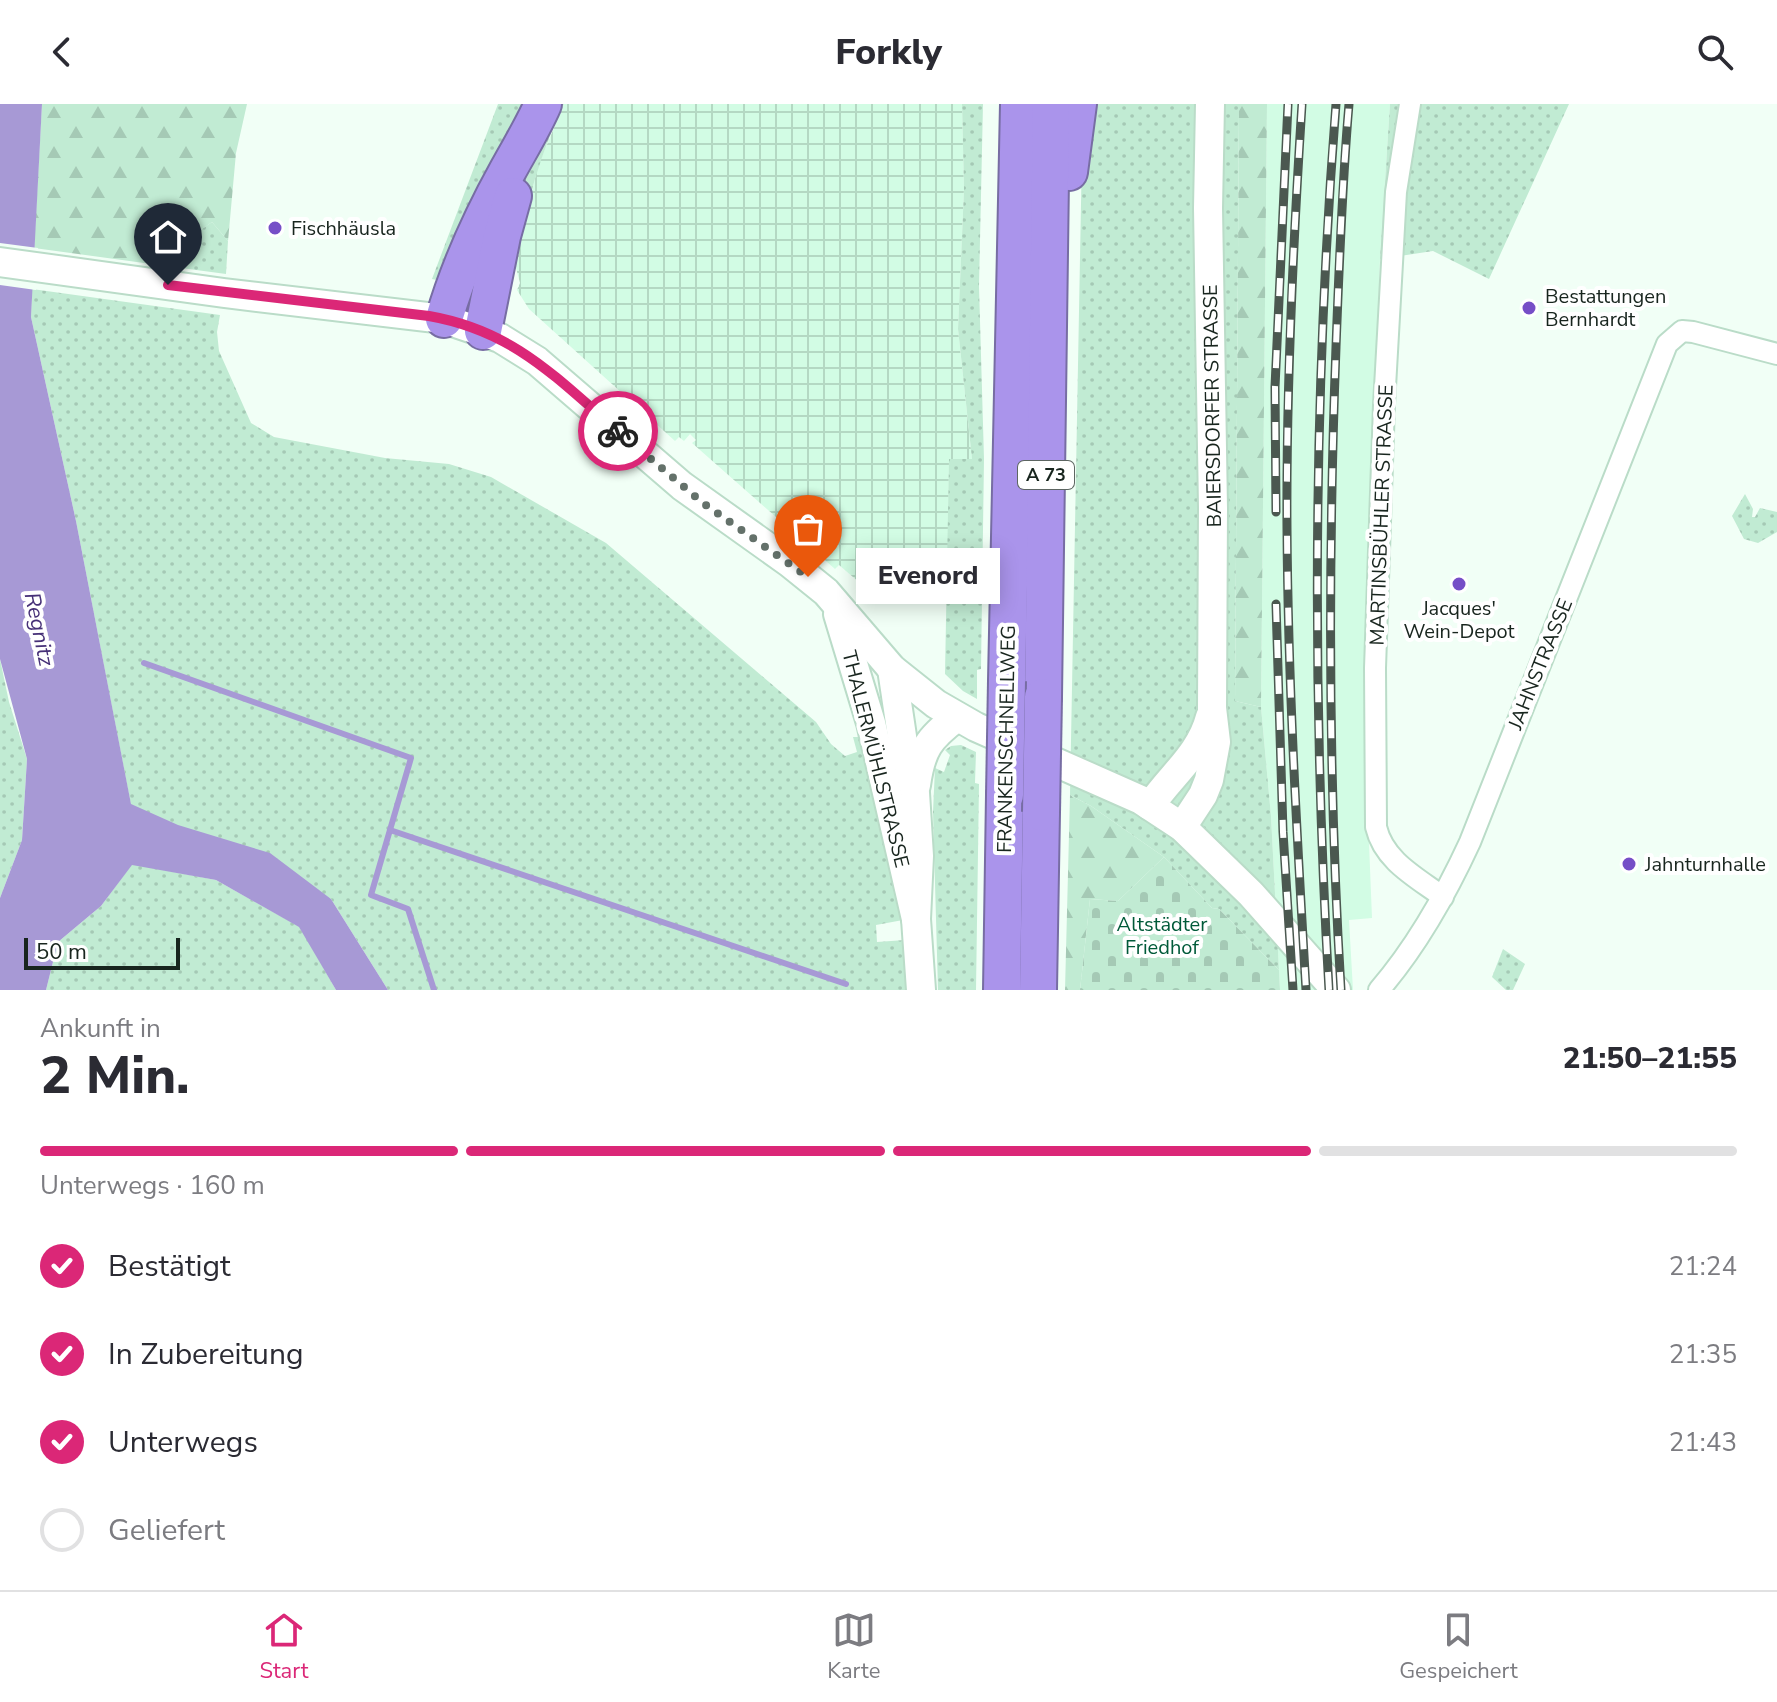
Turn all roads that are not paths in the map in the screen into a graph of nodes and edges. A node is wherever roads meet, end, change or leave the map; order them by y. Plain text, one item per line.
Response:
1 (543, 104) edge
2 (1019, 104) edge
3 (1051, 104) edge
4 (1078, 104) edge
5 (1210, 104) edge
6 (1410, 104) edge
7 (527, 140) junction
8 (0, 262) edge
9 (1048, 288) junction
10 (444, 319) junction
11 (483, 331) junction
12 (1777, 354) edge
13 (834, 601) junction
14 (892, 669) junction
15 (1212, 708) junction
16 (957, 717) junction
17 (915, 793) junction
18 (1150, 806) junction
19 (1182, 827) junction
20 (1443, 897) junction
21 (916, 919) junction
22 (921, 990) edge
23 (1002, 990) edge
24 (1038, 990) edge
25 (1336, 990) edge
26 (1379, 990) edge

1 - 7 highway
2 - 23 highway, FRANKENSCHNELLWEG / A 73, bridge
3 - 9 highway, FRANKENSCHNELLWEG / A 73
4 - 9 highway
5 - 15 main road, BAIERSDORFER STRASSE
6 - 20 street, MARTINSBÜHLER STRASSE
7 - 10 highway
7 - 11 highway
8 - 10 main road
9 - 24 highway, FRANKENSCHNELLWEG / A 73, bridge
10 - 11 main road
11 - 13 main road
12 - 20 street, JAHNSTRASSE
13 - 14 main road
13 - 21 main road, THALERMÜHLSTRASSE
14 - 16 main road
14 - 17 main road, THALERMÜHLSTRASSE
15 - 18 main road, BAIERSDORFER STRASSE
15 - 19 main road, BAIERSDORFER STRASSE
16 - 17 main road
16 - 18 main road
17 - 21 main road, THALERMÜHLSTRASSE
18 - 19 main road
19 - 25 main road
20 - 26 street, JAHNSTRASSE
21 - 22 main road, THALERMÜHLSTRASSE

